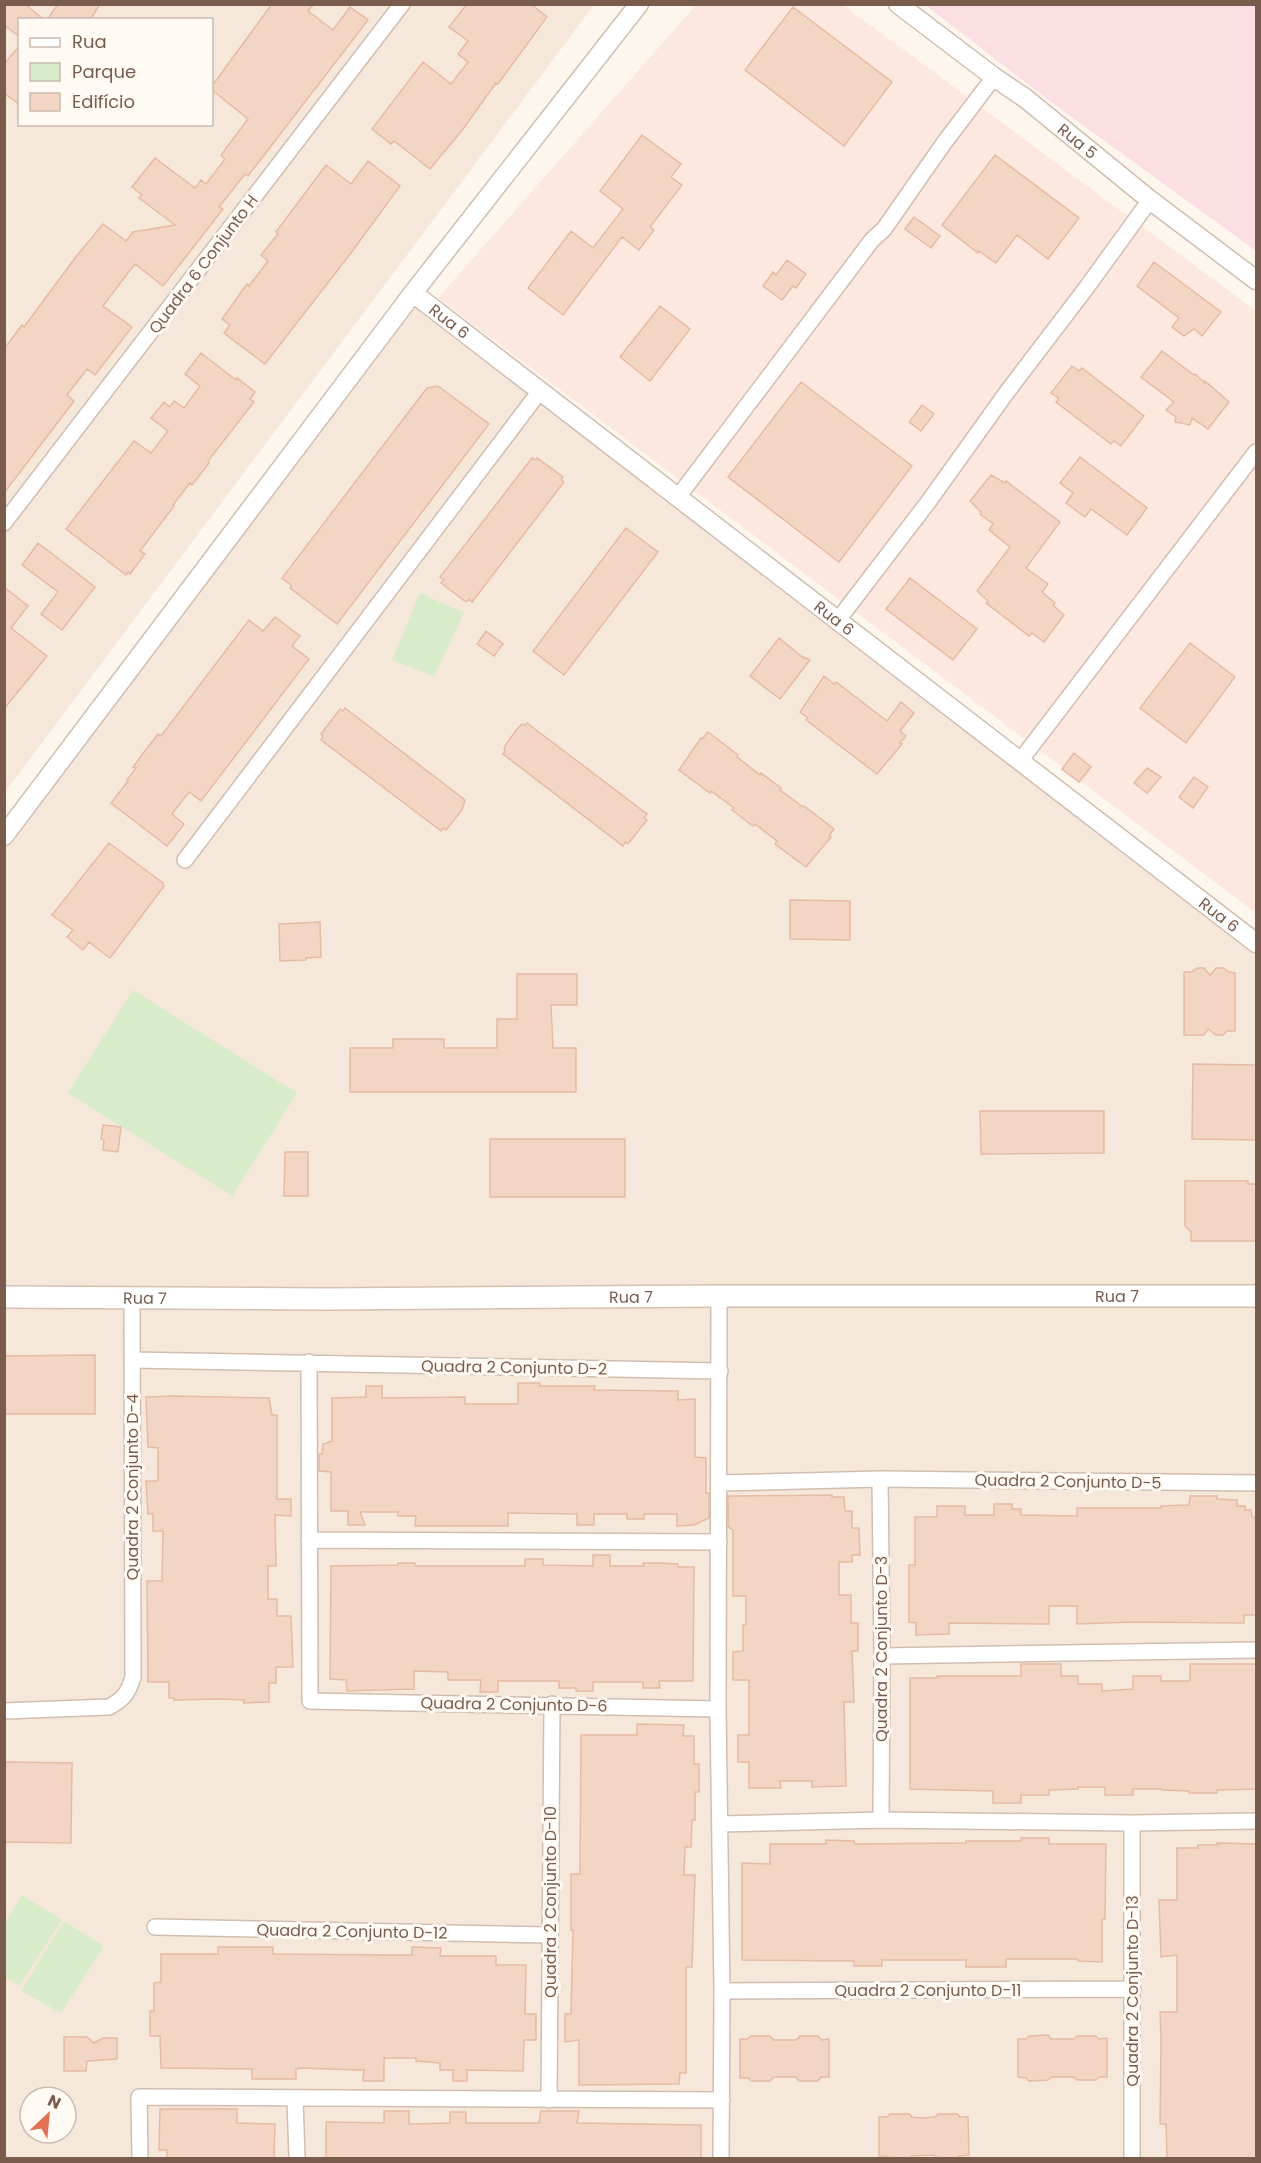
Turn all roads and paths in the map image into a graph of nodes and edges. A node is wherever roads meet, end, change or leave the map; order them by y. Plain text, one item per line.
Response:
1 (402, 4) edge
2 (639, 4) edge
3 (897, 4) edge
4 (994, 77) junction
5 (1150, 200) junction
6 (1257, 280) edge
7 (413, 293) junction
8 (540, 391) junction
9 (1257, 452) edge
10 (678, 497) junction
11 (4, 523) edge
12 (838, 620) junction
13 (1020, 761) junction
14 (4, 836) edge
15 (185, 860) dead end
16 (1257, 943) edge
17 (719, 1296) junction
18 (1257, 1296) edge
19 (4, 1297) edge
20 (132, 1297) junction
21 (132, 1360) junction
22 (309, 1362) junction
23 (720, 1371) junction
24 (880, 1479) junction
25 (719, 1483) junction
26 (1257, 1483) edge
27 (309, 1540) junction
28 (719, 1542) junction
29 (1257, 1650) edge
30 (882, 1656) junction
31 (552, 1704) junction
32 (718, 1708) junction
33 (4, 1711) edge
34 (881, 1820) junction
35 (1257, 1821) edge
36 (1132, 1823) junction
37 (720, 1824) junction
38 (155, 1927) dead end
39 (550, 1935) junction
40 (1133, 1989) junction
41 (723, 1991) junction
42 (295, 2098) junction
43 (549, 2100) junction
44 (722, 2100) junction
45 (140, 2158) edge
46 (297, 2158) edge
47 (721, 2158) edge
48 (1132, 2158) edge

1 - 11 street, Quadra 6 Conjunto H
2 - 7 street
3 - 4 street, Rua 5
4 - 5 street, Rua 5
4 - 10 street
5 - 6 street, Rua 5
5 - 12 street
7 - 8 street, Rua 6
7 - 14 street
8 - 10 street, Rua 6
8 - 15 street
9 - 13 street
10 - 12 street, Rua 6
12 - 13 street, Rua 6
13 - 16 street, Rua 6
17 - 18 main road, Rua 7
17 - 20 main road, Rua 7
17 - 23 street
19 - 20 main road, Rua 7
20 - 21 street, Quadra 2 Conjunto D-4
21 - 22 street, Quadra 2 Conjunto D-2
21 - 33 street, Quadra 2 Conjunto D-4
22 - 23 street, Quadra 2 Conjunto D-2
22 - 27 street
23 - 25 street
24 - 25 street, Quadra 2 Conjunto D-5
24 - 26 street, Quadra 2 Conjunto D-5
24 - 30 street, Quadra 2 Conjunto D-3
25 - 28 street
27 - 28 street
27 - 31 street, Quadra 2 Conjunto D-6
28 - 32 street
29 - 30 street
30 - 34 street, Quadra 2 Conjunto D-3
31 - 32 street, Quadra 2 Conjunto D-6
31 - 39 street, Quadra 2 Conjunto D-10
32 - 37 street
34 - 36 street
34 - 37 street
35 - 36 street
36 - 40 street, Quadra 2 Conjunto D-13
37 - 41 street
38 - 39 street, Quadra 2 Conjunto D-12
39 - 43 street, Quadra 2 Conjunto D-10
40 - 41 street, Quadra 2 Conjunto D-11
40 - 48 street, Quadra 2 Conjunto D-13
41 - 44 street
42 - 43 street
42 - 45 street
42 - 46 street
43 - 44 street
44 - 47 street

